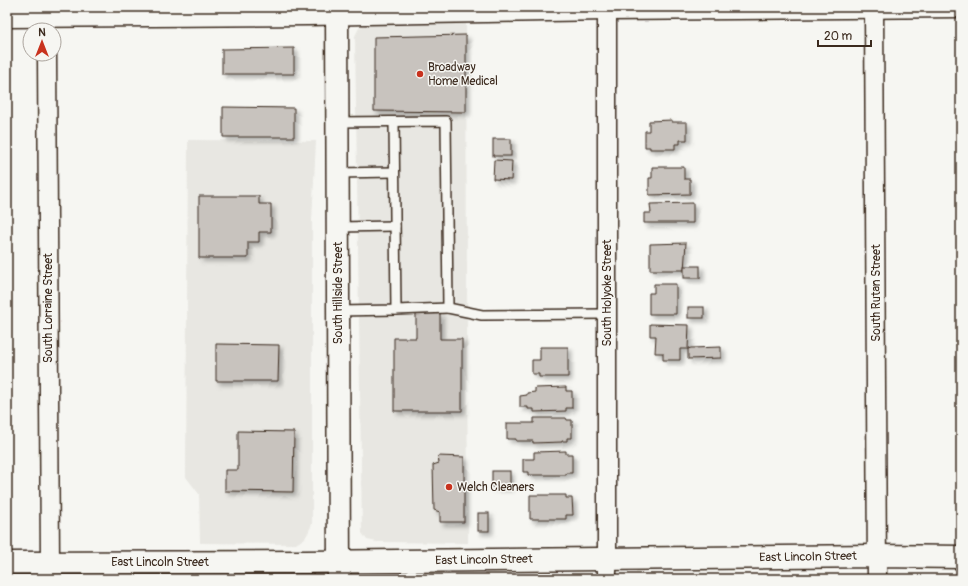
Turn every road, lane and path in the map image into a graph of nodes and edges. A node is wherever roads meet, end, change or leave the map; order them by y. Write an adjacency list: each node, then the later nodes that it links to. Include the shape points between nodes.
1 (874, 8): 2 (street); 3 (street); 19 (street, South Rutan Street)
2 (961, 8)
3 (607, 9): 4 (street); 18 (street, South Holyoke Street)
4 (437, 10): 5 (street)
5 (337, 11): 7 (street); 9 (street, South Hillside Street)
6 (7, 18): 7 (street)
7 (46, 18)
8 (46, 62): 22 (street, South Lorraine Street)
9 (337, 122): 10 (lane); 12 (street, South Hillside Street)
10 (394, 122): 11 (lane); 15 (lane, via 446,121)
11 (394, 172): 12 (lane); 13 (lane)
12 (338, 173): 14 (street, South Hillside Street)
13 (395, 226): 14 (lane); 16 (lane)
14 (338, 227): 17 (street, South Hillside Street)
15 (448, 308): 16 (lane); 18 (lane, via 482,315)
16 (396, 310): 17 (lane)
17 (338, 311): 24 (street, South Hillside Street)
18 (607, 314): 23 (street, South Holyoke Street)
19 (877, 556): 20 (street, East Lincoln Street); 23 (street, East Lincoln Street); 25 (street, South Rutan Street)
20 (961, 557)
21 (7, 563): 22 (street, East Lincoln Street)
22 (50, 563): 24 (street, East Lincoln Street)
23 (607, 569): 24 (street, East Lincoln Street)
24 (339, 570)
25 (877, 579)

